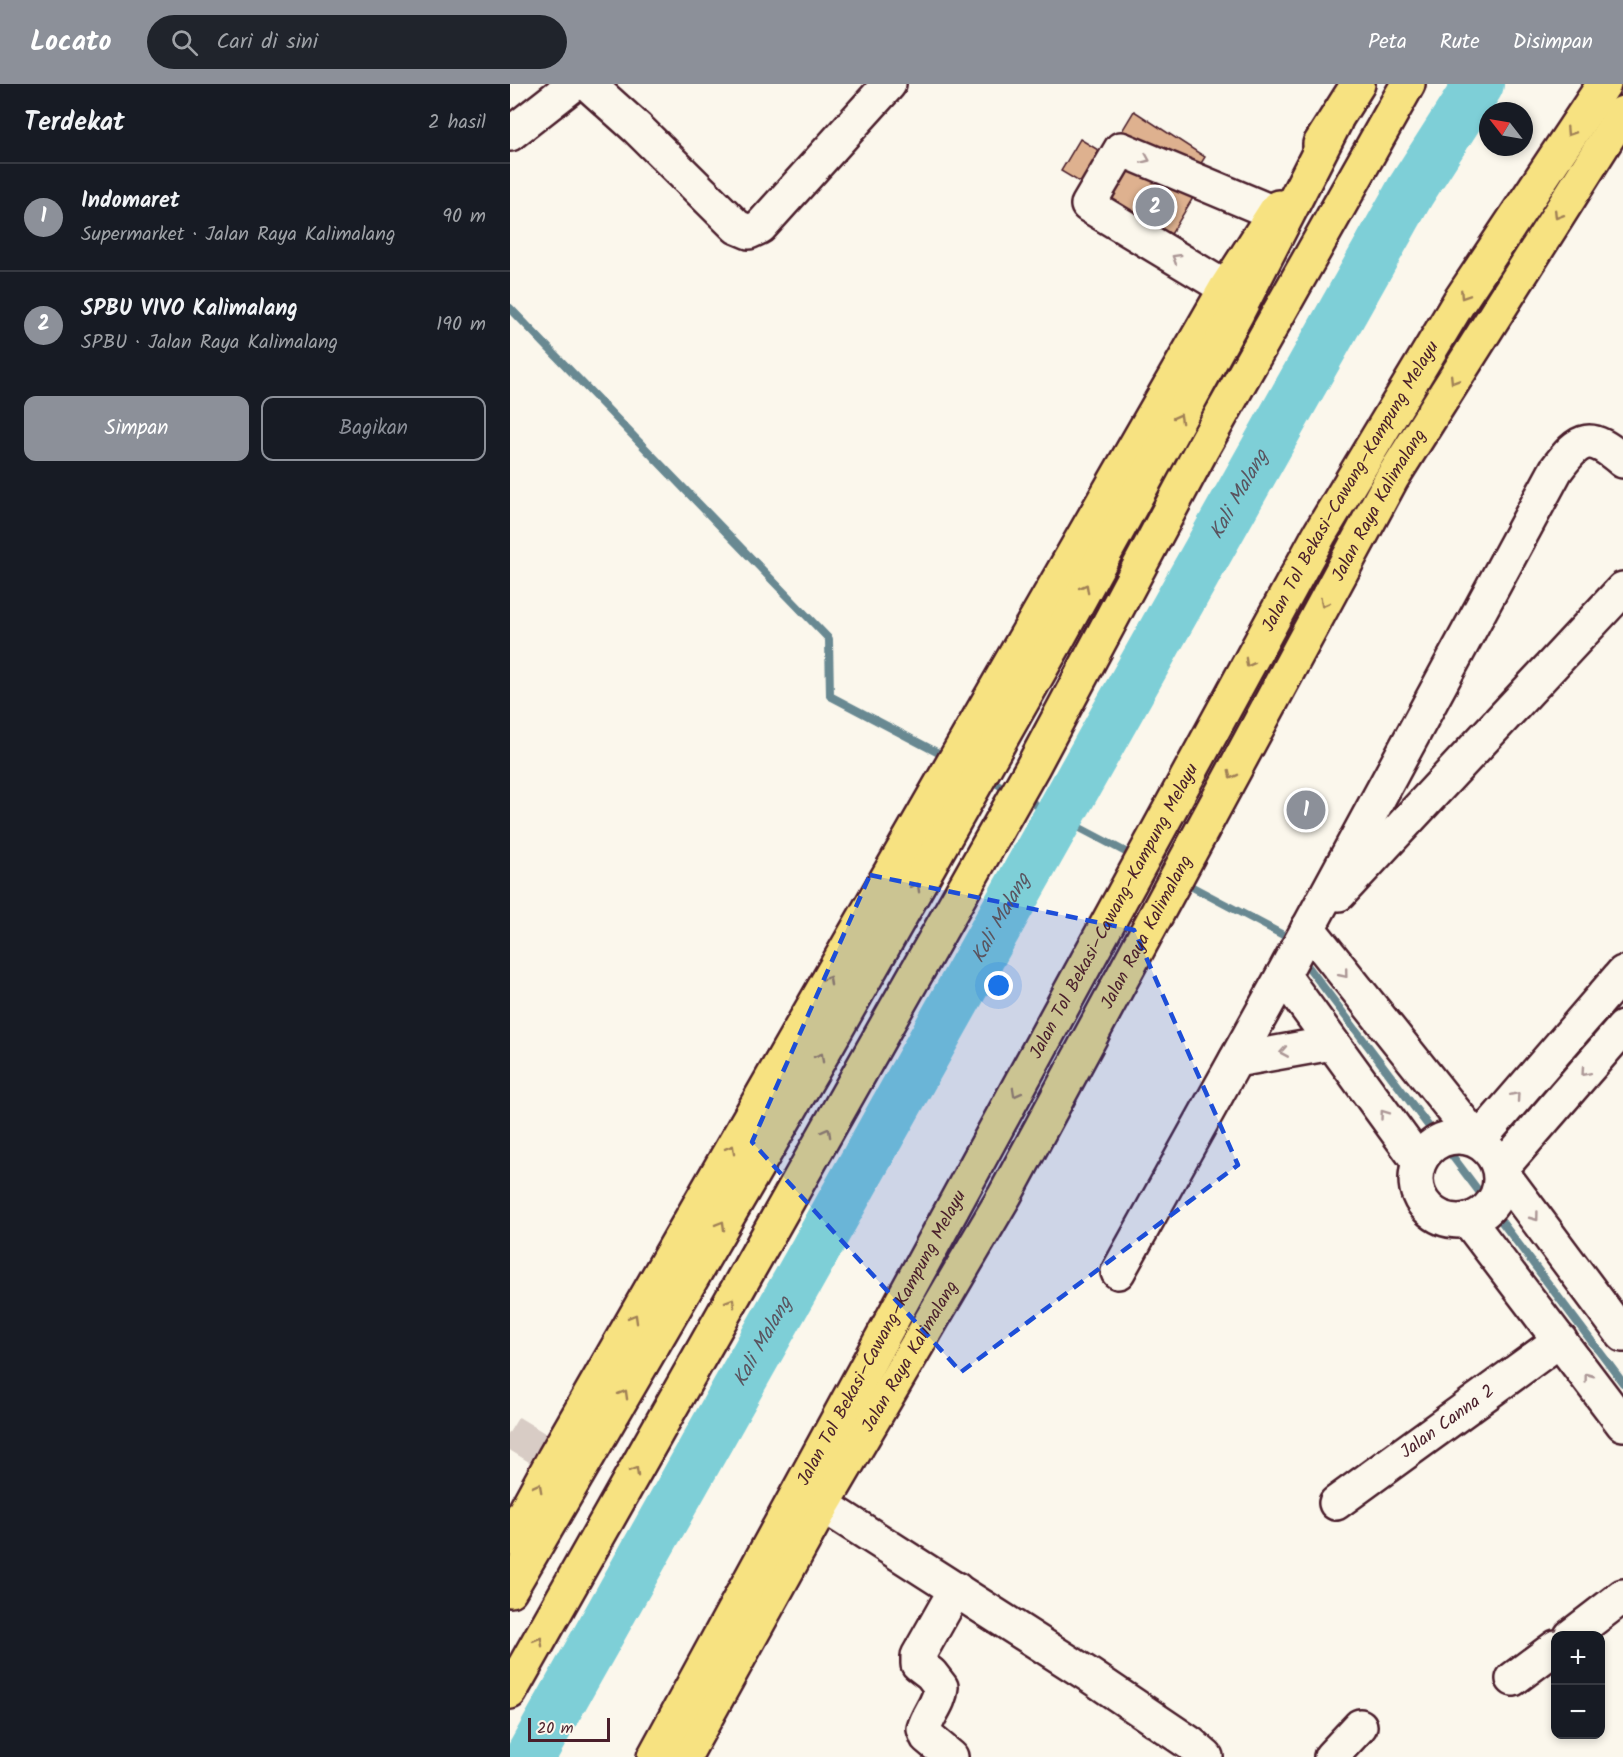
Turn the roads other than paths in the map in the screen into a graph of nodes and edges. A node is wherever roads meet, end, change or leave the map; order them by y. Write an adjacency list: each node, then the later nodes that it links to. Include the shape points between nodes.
1 (574, 84): 9 (street)
2 (588, 84): 3 (street, via 737,227 749,232 760,227)
3 (889, 84)
4 (1358, 84): 8 (main road)
5 (1408, 84): 38 (main road, one-way to 5, via 1032,768 1201,451)
6 (1604, 84): 40 (main road, Jalan Tol Bekasi–Cawang–Kampung Melayu, one-way to 40, via 1459,302 1319,535)
7 (1622, 116): 30 (main road, Jalan Raya Kalimalang, one-way to 30, via 1392,478 1005,1195)
8 (1335, 122): 10 (main road); 33 (main road, one-way to 8, via 817,1063 1057,640 1237,313)
9 (510, 134)
10 (1274, 213): 11 (main road); 11 (street, one-way to 10, via 1088,205 1121,149)
11 (1226, 288): 31 (main road, one-way to 11)
12 (1623, 461): 14 (street, via 1601,444 1586,441 1572,448 1556,470)
13 (1623, 589): 14 (street)
14 (1308, 928): 16 (street); 20 (street, one-way to 20)
15 (1623, 973): 20 (street, one-way to 15)
16 (1283, 975): 18 (street); 19 (street)
17 (1623, 1028): 22 (street, one-way to 22)
18 (1332, 1043): 19 (street, one-way to 19); 21 (street, one-way to 18)
19 (1236, 1060): 24 (street)
20 (1478, 1141): 21 (street, via 1451,1136 1426,1150); 22 (street, via 1489,1148)
21 (1419, 1162): 23 (street, via 1415,1175 1421,1201 1442,1218 1454,1222)
22 (1500, 1170): 23 (street, via 1501,1183 1490,1207); 25 (street, one-way to 25)
23 (1468, 1220): 27 (street)
24 (1118, 1272)
25 (1613, 1300): 26 (street)
26 (1623, 1335)
27 (1560, 1340): 28 (street, one-way to 27); 29 (street, Jalan Canna 2)
28 (1623, 1424)
29 (1336, 1503)
30 (823, 1505): 32 (street); 41 (main road, Jalan Raya Kalimalang)
31 (510, 1539)
32 (956, 1589): 42 (street, via 918,1656 918,1664 941,1687 941,1697 924,1729 927,1737); 43 (street, via 1139,1708)
33 (510, 1590)
34 (1623, 1596): 35 (street)
35 (1576, 1631)
36 (1551, 1651): 37 (street)
37 (1513, 1679)
38 (510, 1692)
39 (1360, 1726): 44 (street)
40 (654, 1757)
41 (684, 1757)
42 (951, 1757)
43 (1206, 1757)
44 (1331, 1757)

